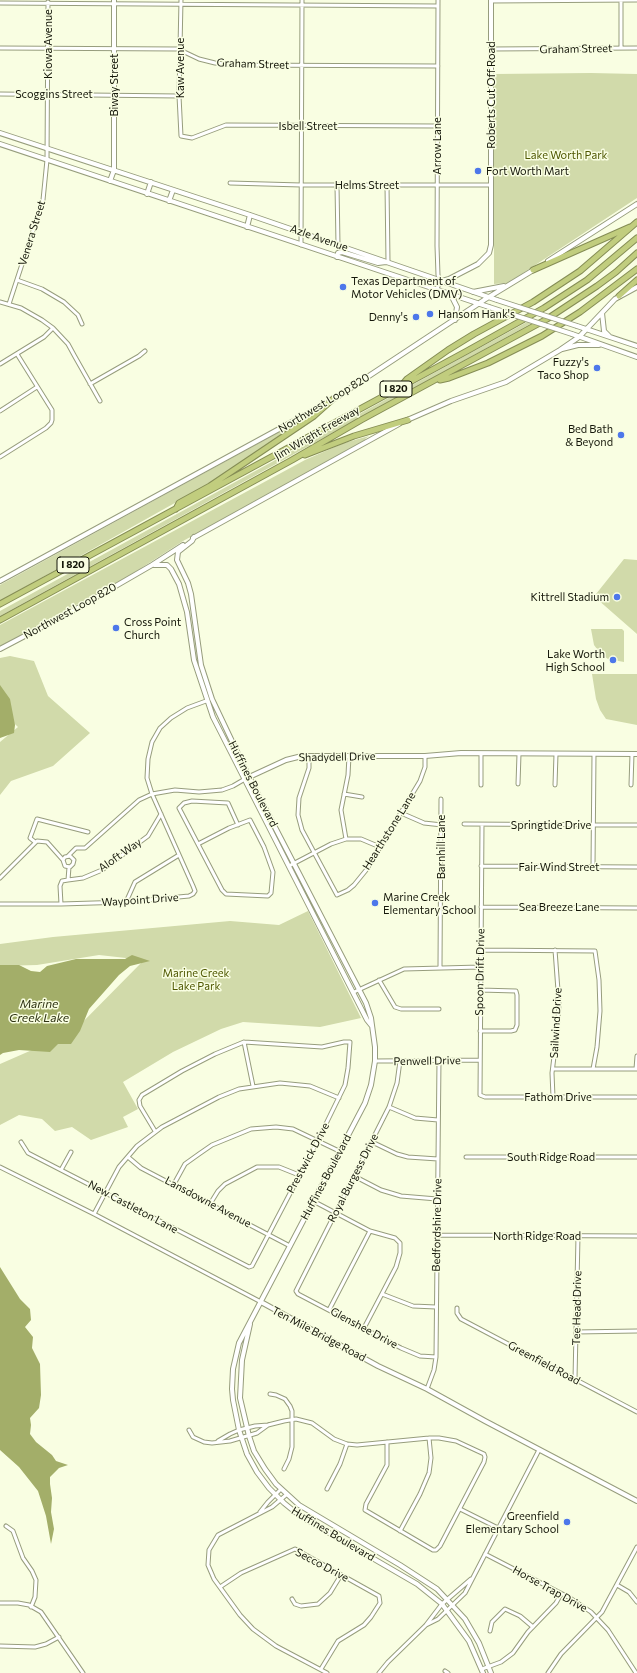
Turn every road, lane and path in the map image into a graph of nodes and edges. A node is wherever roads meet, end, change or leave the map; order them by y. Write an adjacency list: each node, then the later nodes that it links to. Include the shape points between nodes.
1 (181, 0): 10 (street, Kaw Avenue)
2 (302, 0): 11 (street)
3 (438, 0): 12 (street, Arrow Lane)
4 (491, 0): 5 (street); 19 (main road, Roberts Cut Off Road)
5 (621, 0): 6 (street); 16 (street)
6 (637, 0)
7 (48, 1): 8 (street); 9 (street); 14 (street, Kiowa Avenue)
8 (114, 1): 10 (street); 15 (main road, Biway Street)
9 (0, 3)
10 (180, 4): 11 (street); 18 (street, Kaw Avenue)
11 (302, 6): 12 (street); 20 (street)
12 (438, 6): 21 (street, Arrow Lane)
13 (0, 48): 14 (street, Graham Street)
14 (48, 48): 15 (street, Graham Street); 23 (street, Kiowa Avenue)
15 (114, 48): 18 (street, Graham Street); 24 (main road, Biway Street)
16 (621, 48): 17 (street, Graham Street); 19 (street, Graham Street)
17 (637, 48)
18 (180, 49): 20 (street, Graham Street, via 199,59 215,63); 25 (street, Kaw Avenue)
19 (491, 50): 41 (main road, Roberts Cut Off Road)
20 (302, 65): 21 (street, Graham Street); 26 (street)
21 (438, 66): 27 (street, Arrow Lane)
22 (0, 94): 23 (street, Scoggins Street)
23 (48, 94): 24 (street, Scoggins Street); 31 (street, Kiowa Avenue)
24 (114, 94): 25 (street, Scoggins Street); 33 (main road, Biway Street)
25 (179, 96): 29 (street, Kaw Avenue)
26 (302, 126): 27 (street, Isbell Street); 29 (street, Isbell Street, via 226,125 192,138); 37 (street)
27 (437, 126): 40 (street, Arrow Lane)
28 (0, 133): 31 (main road, Azle Avenue)
29 (181, 136)
30 (0, 144): 32 (main road, Azle Avenue)
31 (47, 149): 32 (street, Kiowa Avenue); 33 (main road, Azle Avenue)
32 (47, 160): 34 (main road, Azle Avenue); 58 (street, Venera Street, via 42,206)
33 (114, 170): 34 (main road, Biway Street); 35 (main road, Azle Avenue)
34 (110, 181): 43 (main road, Azle Avenue)
35 (151, 182): 42 (main road, Azle Avenue); 43 (main road)
36 (230, 183): 37 (street, Helms Street)
37 (301, 185): 38 (street, Helms Street); 49 (street)
38 (337, 185): 39 (street, Helms Street); 52 (street)
39 (387, 185): 40 (street, Helms Street); 55 (street)
40 (437, 185): 41 (street, Helms Street); 60 (street, Arrow Lane, via 438,275)
41 (490, 185): 60 (main road, Roberts Cut Off Road, via 489,253 476,265)
42 (173, 190): 44 (main road); 46 (main road, Azle Avenue)
43 (147, 194): 44 (main road, Azle Avenue)
44 (169, 201): 48 (main road, Azle Avenue)
45 (637, 204): 57 (main road, Northwest Loop 820)
46 (250, 215): 48 (main road); 49 (main road, Azle Avenue)
47 (636, 224): 57 (highway); 88 (highway, via 580,271 448,350 407,379)
48 (247, 227): 51 (main road, Azle Avenue)
49 (301, 232): 51 (street); 52 (main road, Azle Avenue)
50 (637, 238): 88 (highway, Jim Wright Freeway / I 820, via 587,280 544,308)
51 (301, 245): 54 (main road, Azle Avenue)
52 (338, 245): 55 (main road, Azle Avenue)
53 (637, 253): 85 (highway, Jim Wright Freeway / I 820, via 616,272 567,307)
54 (337, 257): 55 (main road, via 338,253 342,252 378,263); 63 (main road, Azle Avenue)
55 (388, 262): 60 (main road, Azle Avenue)
56 (637, 269): 85 (highway, via 580,312 535,340 488,363 449,378)
57 (533, 270): 61 (main road, Northwest Loop 820)
58 (17, 280): 69 (street, Venera Street); 73 (street, via 42,289 64,302 78,315)
59 (637, 280): 66 (highway)
60 (441, 281): 63 (street); 64 (main road, Azle Avenue)
61 (510, 284): 64 (main road); 67 (main road, Northwest Loop 820)
62 (637, 287): 66 (main road, Northwest Loop 820)
63 (436, 290): 65 (main road, Azle Avenue)
64 (471, 292): 67 (main road, Azle Avenue)
65 (451, 295): 70 (main road, Azle Avenue); 72 (main road, via 457,307)
66 (619, 296): 71 (main road, Northwest Loop 820)
67 (489, 298): 70 (main road, Northwest Loop 820); 75 (main road, Azle Avenue, bridge)
68 (0, 302): 69 (street)
69 (9, 304): 74 (street, via 32,313)
70 (479, 304): 72 (main road, Northwest Loop 820); 76 (main road, Azle Avenue, bridge)
71 (602, 313): 75 (main road, Northwest Loop 820); 77 (main road, via 604,331)
72 (455, 320): 89 (main road, Northwest Loop 820)
73 (82, 324)
74 (53, 328): 82 (street, via 44,337); 86 (street, via 68,344)
75 (587, 329): 76 (main road, Northwest Loop 820); 77 (main road, Azle Avenue)
76 (579, 336): 78 (main road, Azle Avenue); 80 (main road, Northwest Loop 820)
77 (611, 338): 79 (main road, Azle Avenue)
78 (604, 345): 80 (main road, via 578,345); 83 (main road, Azle Avenue)
79 (637, 346)
80 (560, 350): 92 (main road, Northwest Loop 820, via 506,382 451,401)
81 (145, 351): 86 (street)
82 (17, 354): 84 (street); 87 (street)
83 (637, 357)
84 (0, 364)
85 (434, 380): 94 (highway, Jim Wright Freeway / I 820)
86 (90, 384): 90 (street)
87 (37, 387): 91 (street); 93 (street, via 52,410 51,423)
88 (401, 387): 95 (highway, Jim Wright Freeway / I 820)
89 (333, 399): 95 (highway, via 314,416 210,486 179,503); 98 (main road, Northwest Loop 820)
90 (100, 401)
91 (0, 411)
92 (408, 420): 94 (highway, via 354,436); 96 (main road, Northwest Loop 820)
93 (0, 458)
94 (292, 460): 102 (highway, Jim Wright Freeway / I 820)
95 (176, 509): 99 (highway, Jim Wright Freeway / I 820)
96 (194, 537): 97 (main road, Northwest Loop 820); 100 (main road, Huffines Boulevard, via 177,556 188,583)
97 (152, 565): 101 (main road, Huffines Boulevard, via 167,565 171,569 179,584); 103 (main road, Northwest Loop 820)
98 (0, 581)
99 (0, 604)
100 (194, 610): 101 (main road); 104 (main road, Huffines Boulevard, via 201,665)
101 (187, 612): 105 (main road, Huffines Boulevard, via 194,660)
102 (0, 620)
103 (0, 649)
104 (212, 699): 105 (main road); 115 (main road, Huffines Boulevard)
105 (206, 701): 115 (main road, Huffines Boulevard); 120 (street, Waypoint Drive, via 187,708 160,728 152,742 148,759 147,778)
106 (481, 754): 107 (main road, Shadydell Drive); 114 (main road, Shadydell Drive); 117 (street)
107 (518, 754): 108 (main road, Shadydell Drive); 116 (street)
108 (556, 754): 109 (main road, Shadydell Drive); 118 (street)
109 (594, 754): 110 (main road, Shadydell Drive); 130 (street)
110 (632, 754): 111 (main road, Shadydell Drive); 119 (street)
111 (637, 754)
112 (309, 756): 113 (main road, Shadydell Drive); 115 (main road, Shadydell Drive, via 286,760); 137 (street, via 309,768 299,798 298,815 302,830)
113 (349, 756): 114 (main road, Shadydell Drive); 121 (street)
114 (425, 756): 124 (street, Hearthstone Lane, via 424,774)
115 (247, 778): 120 (street, Shadydell Drive, via 222,790 175,790); 141 (main road, Huffines Boulevard); 142 (main road, Huffines Boulevard)
116 (518, 784)
117 (481, 785)
118 (555, 785)
119 (631, 785)
120 (152, 794): 125 (street, Waypoint Drive); 139 (street, Shadydell Drive, via 139,800 85,848 76,848)
121 (344, 794): 122 (street); 133 (street, via 341,810)
122 (362, 797)
123 (441, 799): 128 (street, Barnhill Lane)
124 (401, 813): 128 (street, via 424,823); 136 (street, Hearthstone Lane)
125 (161, 814): 138 (street, Waypoint Drive); 148 (street, Aloft Way, via 148,836 102,870 83,878)
126 (464, 824): 129 (street, Springtide Drive)
127 (238, 825): 135 (street); 135 (street, via 228,803 184,803 179,808); 135 (street, Huffines Boulevard, via 250,820 264,847 273,872 271,893 268,896 226,894)
128 (442, 825): 159 (street, Barnhill Lane)
129 (482, 825): 130 (street, Springtide Drive); 143 (street, Spoon Drift Drive)
130 (593, 825): 131 (street, Springtide Drive); 145 (street)
131 (637, 825)
132 (88, 832): 134 (street, via 38,819 30,838)
133 (346, 839): 136 (street, via 361,839); 137 (street)
134 (35, 842): 140 (street, via 47,842); 147 (street)
135 (198, 844)
136 (380, 846): 137 (street, Hearthstone Lane, via 360,879 348,890 337,895)
137 (314, 853): 141 (street)
138 (179, 855): 149 (street, via 135,882); 149 (street, Waypoint Drive, via 195,891 193,894)
139 (68, 856): 140 (street); 144 (street, via 74,862)
140 (63, 860): 144 (street, via 64,865)
141 (294, 863): 142 (street); 154 (main road, Huffines Boulevard)
142 (290, 866): 155 (main road, Huffines Boulevard)
143 (481, 866): 145 (street, Fair Wind Street); 152 (street, Spoon Drift Drive)
144 (69, 867): 148 (street)
145 (593, 867): 146 (street, Fair Wind Street)
146 (637, 867)
147 (0, 878)
148 (68, 880): 151 (street, via 62,881 60,886)
149 (126, 902): 151 (street, Waypoint Drive)
150 (0, 904): 151 (street, Waypoint Drive)
151 (61, 904)
152 (481, 907): 153 (street, Sea Breeze Lane); 156 (street, Spoon Drift Drive)
153 (637, 908)
154 (329, 931): 155 (street); 161 (main road, Huffines Boulevard)
155 (323, 933): 163 (main road, Huffines Boulevard)
156 (480, 950): 157 (street); 158 (street, Spoon Drift Drive)
157 (555, 950): 173 (street, Sailwind Drive, via 559,1004); 174 (street, via 595,951 600,1010)
158 (480, 966): 159 (street); 162 (street, Spoon Drift Drive)
159 (440, 967): 160 (street, via 404,969)
160 (379, 980): 161 (street); 164 (street, via 395,1007)
161 (359, 990): 163 (street); 165 (main road, Huffines Boulevard, via 371,1018)
162 (480, 990): 166 (street, Spoon Drift Drive); 166 (street, via 514,991 517,995 516,1030)
163 (354, 992): 165 (main road, Huffines Boulevard)
164 (439, 1009)
165 (371, 1025): 171 (main road, Huffines Boulevard)
166 (480, 1031): 170 (street, Spoon Drift Drive)
167 (244, 1042): 176 (street); 180 (street, Prestwick Drive, via 322,1047 350,1042 347,1079); 183 (street, via 182,1071 142,1095 140,1106)
168 (637, 1056): 175 (street)
169 (439, 1060): 170 (street, Penwell Drive); 172 (street, Penwell Drive); 182 (street, Bedfordshire Drive)
170 (480, 1060): 177 (street, Spoon Drift Drive)
171 (375, 1061): 172 (street, Penwell Drive); 187 (main road, Huffines Boulevard, via 365,1102)
172 (400, 1061): 181 (street, Royal Burgess Drive)
173 (553, 1069): 174 (street); 178 (street, Sailwind Drive)
174 (593, 1069): 175 (street)
175 (636, 1069)
176 (253, 1086): 180 (street, via 290,1083 310,1086); 183 (street, via 224,1094)
177 (480, 1095): 178 (street, Fathom Drive)
178 (553, 1097): 179 (street, Fathom Drive)
179 (636, 1097)
180 (339, 1098): 184 (street, Prestwick Drive)
181 (390, 1107): 182 (street, via 415,1118); 186 (street, Royal Burgess Drive)
182 (438, 1120): 192 (street, Bedfordshire Drive)
183 (155, 1131): 189 (street)
184 (318, 1140): 187 (street); 195 (street, Prestwick Drive); 197 (street, via 293,1130 276,1127 251,1129 212,1145 199,1154 185,1164)
185 (22, 1142): 194 (street, New Castleton Lane, via 28,1153)
186 (372, 1142): 192 (street, via 408,1157); 196 (street, Royal Burgess Drive)
187 (339, 1151): 200 (main road, Huffines Boulevard)
188 (71, 1152): 194 (street)
189 (128, 1157): 197 (street, Lansdowne Avenue, via 141,1168); 198 (street)
190 (466, 1157): 191 (street, South Ridge Road)
191 (637, 1157)
192 (438, 1159): 199 (street, Bedfordshire Drive)
193 (0, 1167): 203 (street, Ten Mile Bridge Road)
194 (61, 1170): 198 (street, New Castleton Lane)
195 (300, 1175): 201 (street, via 279,1167 257,1167 225,1184); 205 (street, Prestwick Drive)
196 (354, 1176): 199 (street, via 381,1190 401,1196); 202 (street, Royal Burgess Drive)
197 (174, 1184): 201 (street, Lansdowne Avenue)
198 (104, 1193): 203 (street); 210 (street, New Castleton Lane)
199 (437, 1199): 206 (street, Bedfordshire Drive)
200 (313, 1201): 202 (street); 209 (main road, Huffines Boulevard)
201 (210, 1204): 205 (street, Lansdowne Avenue)
202 (336, 1213): 204 (street); 211 (street, Royal Burgess Drive)
203 (94, 1214): 213 (street, Ten Mile Bridge Road)
204 (370, 1231): 212 (street, via 395,1238 400,1243 396,1267); 216 (street)
205 (268, 1234): 209 (street, Lansdowne Avenue); 210 (street, Prestwick Drive, via 252,1266)
206 (437, 1235): 207 (street, North Ridge Road); 214 (street, Bedfordshire Drive)
207 (578, 1236): 208 (street, North Ridge Road); 220 (street, Tee Head Drive)
208 (637, 1236)
209 (290, 1246): 213 (main road, Huffines Boulevard)
210 (249, 1267)
211 (296, 1291): 216 (street, Glenshee Drive)
212 (382, 1294): 214 (street, via 412,1306); 218 (street)
213 (261, 1302): 217 (main road, Huffines Boulevard); 223 (main road, Ten Mile Bridge Road, via 382,1368)
214 (436, 1307): 221 (street, Bedfordshire Drive)
215 (457, 1308): 222 (street, Greenfield Road, via 461,1319)
216 (329, 1310): 218 (street, Glenshee Drive)
217 (250, 1322): 228 (main road, Huffines Boulevard, via 242,1360 240,1388); 230 (main road, Huffines Boulevard, via 239,1343 233,1369 233,1400)
218 (364, 1328): 221 (street, Glenshee Drive, via 412,1353)
219 (637, 1331): 220 (street)
220 (576, 1332): 222 (street, Tee Head Drive)
221 (436, 1357): 223 (street, Bedfordshire Drive)
222 (575, 1379): 225 (street, Greenfield Road)
223 (427, 1389): 237 (main road, Ten Mile Bridge Road)
224 (270, 1394): 226 (street, via 280,1396 288,1402)
225 (637, 1412)
226 (292, 1419): 227 (street); 236 (street, via 312,1423 334,1439); 238 (street, via 292,1446)
227 (268, 1426): 228 (street); 231 (street)
228 (246, 1428): 230 (street); 231 (main road, Huffines Boulevard)
229 (189, 1430): 234 (street, via 193,1437 204,1442)
230 (239, 1430): 232 (main road, Huffines Boulevard); 234 (street)
231 (249, 1436): 232 (street); 239 (main road, Huffines Boulevard, via 260,1462)
232 (241, 1438): 234 (street); 242 (main road, Huffines Boulevard, via 257,1472)
233 (429, 1438): 235 (street); 245 (street, via 456,1441 484,1454 485,1457); 249 (street, via 429,1473)
234 (218, 1441)
235 (387, 1442): 236 (street); 249 (street, via 387,1465 365,1509)
236 (346, 1444): 240 (street, via 343,1457)
237 (539, 1450): 244 (main road, Ten Mile Bridge Road); 248 (street)
238 (284, 1469)
239 (281, 1489): 241 (main road, Huffines Boulevard); 242 (street)
240 (327, 1489)
241 (286, 1494): 243 (street); 257 (main road, Huffines Boulevard, via 308,1512 423,1578)
242 (275, 1495): 243 (main road, Huffines Boulevard); 246 (street)
243 (280, 1500): 246 (street); 261 (main road, Huffines Boulevard, via 300,1516 417,1584)
244 (637, 1502)
245 (460, 1509): 248 (street); 249 (street, via 436,1550)
246 (259, 1513): 255 (street, via 221,1533 212,1544 208,1554 208,1565 211,1575)
247 (6, 1526): 263 (street, via 13,1531 23,1558 36,1580 35,1597)
248 (498, 1528): 251 (street)
249 (400, 1531)
250 (636, 1549): 254 (street)
251 (485, 1554): 253 (street); 256 (street, Horse Trap Drive)
252 (341, 1575): 255 (street, Secco Drive, via 293,1549 241,1573); 258 (street, via 330,1593 318,1604 301,1606); 272 (street, Secco Drive, via 379,1596 379,1605 367,1622 333,1646)
253 (471, 1579): 257 (street); 262 (street, via 464,1593)
254 (617, 1585): 259 (street); 265 (street)
255 (220, 1587): 272 (street, via 260,1636)
256 (561, 1594): 265 (street, Horse Trap Drive, via 577,1602); 267 (street, via 556,1603)
257 (447, 1599): 261 (street); 262 (main road, Huffines Boulevard)
258 (292, 1600)
259 (637, 1602)
260 (0, 1603): 263 (street, via 18,1603)
261 (442, 1604): 264 (main road, Huffines Boulevard); 266 (street)
262 (453, 1605): 264 (street); 271 (main road, Huffines Boulevard, via 474,1634)
263 (31, 1607): 269 (street, via 41,1612)
264 (447, 1610): 266 (street, via 438,1619); 273 (main road, Huffines Boulevard, via 470,1641)
265 (597, 1618): 278 (street, via 561,1654); 279 (street, Horse Trap Drive, via 613,1636)
266 (426, 1625): 276 (street)
267 (533, 1627): 268 (street, via 520,1616 505,1609 492,1622); 271 (street, via 513,1653)
268 (490, 1631)
269 (58, 1637): 270 (street, via 35,1647); 274 (street)
270 (0, 1646)
271 (489, 1667): 273 (street); 277 (main road, Huffines Boulevard)
272 (320, 1669): 275 (street)
273 (482, 1671)
274 (82, 1673)
275 (326, 1673)
276 (379, 1673)
277 (491, 1673)
278 (548, 1673)
279 (636, 1673)

